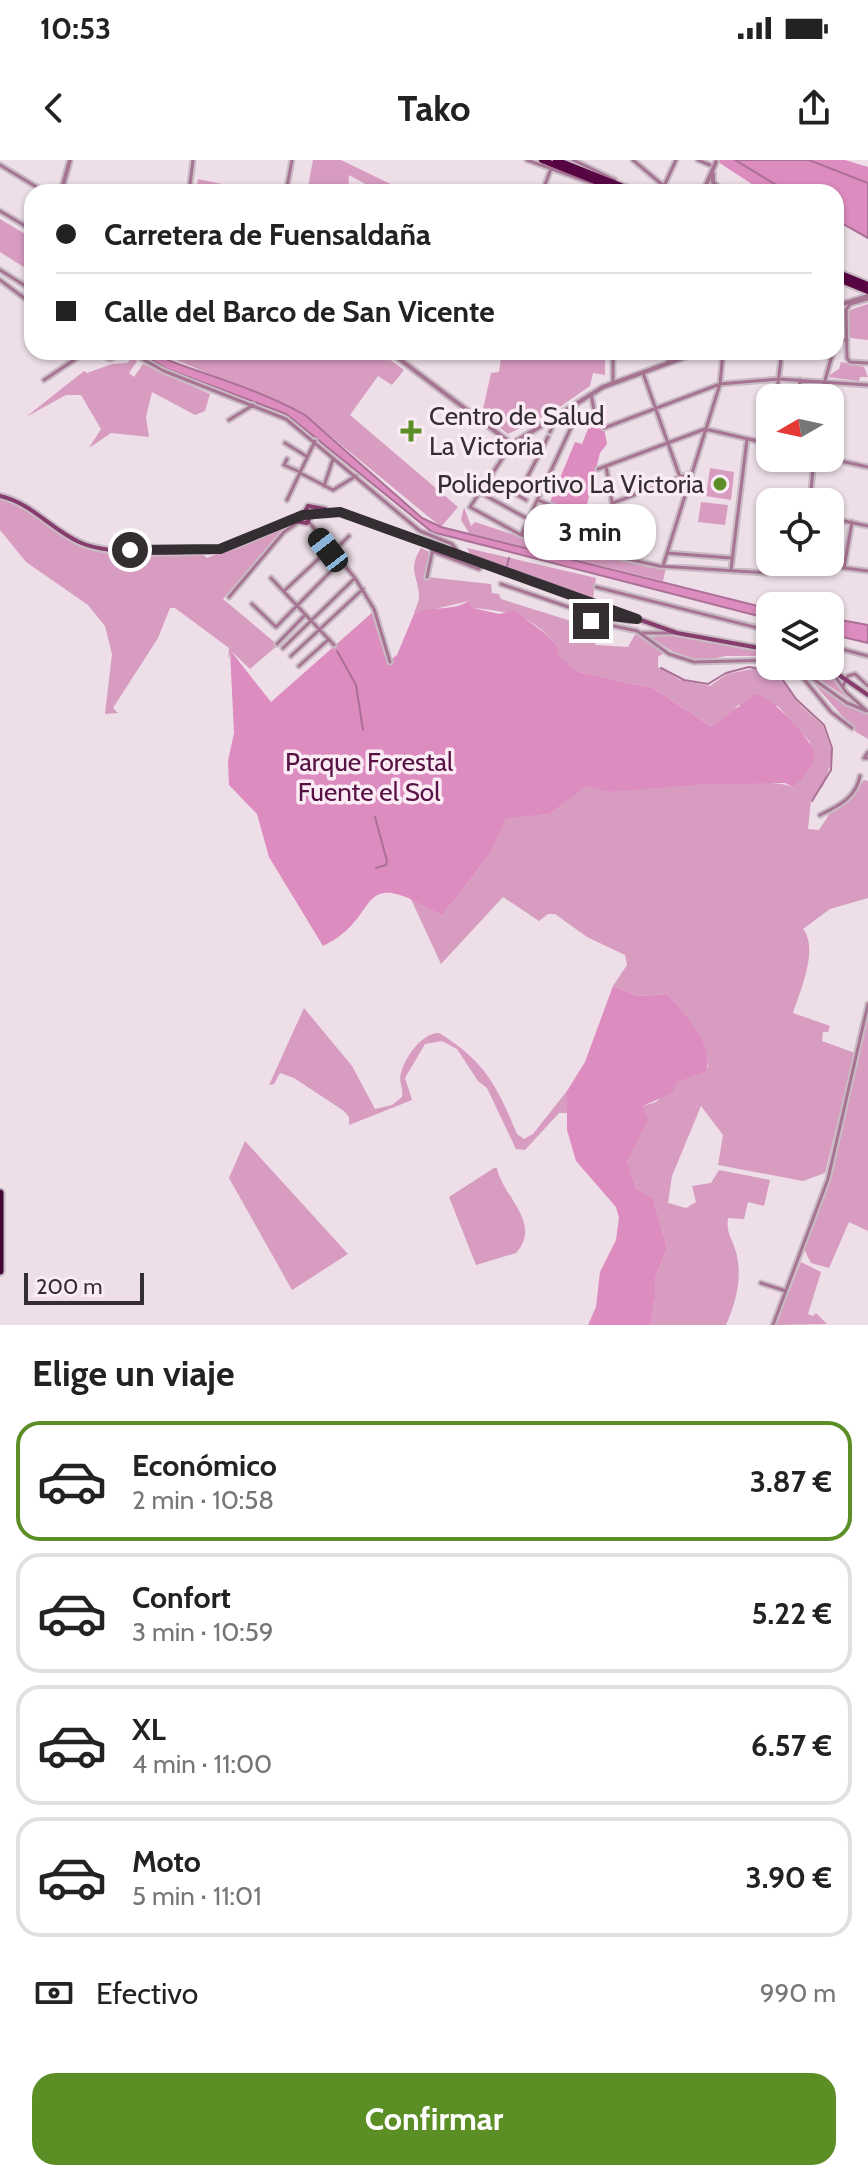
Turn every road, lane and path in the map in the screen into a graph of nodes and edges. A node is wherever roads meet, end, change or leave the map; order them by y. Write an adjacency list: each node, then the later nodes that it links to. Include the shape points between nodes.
1 (70, 160): 15 (street)
2 (193, 160): 16 (street)
3 (292, 160): 17 (street)
4 (527, 160): 10 (street)
5 (573, 160): 21 (street)
6 (633, 160): 22 (street)
7 (676, 160): 23 (street)
8 (698, 160): 13 (street)
9 (716, 161): 24 (street); 25 (street, via 712,176)
10 (538, 162): 12 (highway)
11 (0, 165): 14 (street)
12 (555, 165): 18 (street); 19 (street); 20 (highway)
13 (710, 165)
14 (32, 184)
15 (63, 184)
16 (190, 184)
17 (288, 184)
18 (546, 184)
19 (595, 184)
20 (605, 184)
21 (611, 184)
22 (660, 184)
23 (669, 184)
24 (706, 184)
25 (717, 184)
26 (0, 211): 27 (street)
27 (24, 225)
28 (0, 270): 32 (street)
29 (844, 279): 34 (highway)
30 (0, 280): 35 (street)
31 (844, 280): 36 (street, via 855,289)
32 (24, 285)
33 (24, 291): 35 (street)
34 (868, 293): 36 (street); 38 (street)
35 (22, 294)
36 (852, 301): 37 (street)
37 (844, 304)
38 (846, 310): 40 (street)
39 (844, 340): 40 (street)
40 (847, 340): 50 (street, via 850,362)
41 (74, 360): 53 (street)
42 (144, 360): 63 (street)
43 (401, 360): 77 (street)
44 (613, 360): 56 (street)
45 (676, 360): 49 (street)
46 (722, 360): 57 (street)
47 (781, 360): 52 (street)
48 (830, 360): 55 (street)
49 (668, 363): 51 (street)
50 (868, 363)
51 (643, 373): 56 (street); 65 (street)
52 (779, 379): 54 (street); 57 (street); 58 (street)
53 (44, 380)
54 (800, 380): 55 (street); 59 (street)
55 (822, 381): 60 (street); 61 (street)
56 (613, 383): 62 (street)
57 (720, 384): 65 (street); 70 (street)
58 (778, 384)
59 (800, 384)
60 (822, 384)
61 (868, 385)
62 (591, 394): 64 (street); 66 (street)
63 (254, 405): 67 (street); 73 (street, via 286,419)
64 (574, 405): 71 (street); 97 (street, via 575,419)
65 (656, 409): 69 (street); 75 (street)
66 (595, 415)
67 (229, 420)
68 (554, 423): 78 (street)
69 (604, 428)
70 (705, 429): 72 (street); 75 (street); 87 (street)
71 (524, 436): 77 (street); 78 (street)
72 (747, 439): 74 (street); 119 (street)
73 (315, 441): 79 (street); 80 (street)
74 (756, 441)
75 (668, 442): 83 (street); 89 (street)
76 (285, 443): 79 (street)
77 (512, 444): 90 (street)
78 (541, 451): 93 (street)
79 (306, 456): 86 (street)
80 (334, 457): 88 (street); 91 (street)
81 (287, 459): 86 (street, via 284,465)
82 (844, 462): 84 (street)
83 (606, 466): 85 (street); 98 (street)
84 (868, 467)
85 (598, 469)
86 (300, 472): 91 (street); 95 (street)
87 (692, 472): 89 (street); 115 (street)
88 (356, 476): 91 (street, via 333,490); 116 (street, via 420,531 452,544)
89 (680, 477): 98 (street)
90 (488, 478): 92 (street); 93 (street)
91 (324, 486)
92 (479, 492): 102 (street); 109 (street, via 470,507)
93 (518, 495): 96 (street)
94 (0, 496): 103 (main road, via 27,507 81,543 104,549 220,549)
95 (287, 500)
96 (526, 500)
97 (538, 500): 98 (street, via 573,515); 102 (street)
98 (612, 505): 111 (street)
99 (331, 511): 100 (main road); 101 (main road, via 308,506); 112 (main road)
100 (313, 513): 101 (main road); 107 (main road)
101 (303, 515): 103 (main road); 107 (street)
102 (529, 520): 109 (street)
103 (289, 521): 104 (main road)
104 (300, 521): 107 (main road); 134 (street, via 284,532)
105 (844, 521): 106 (street)
106 (852, 522): 108 (street); 123 (street)
107 (307, 523): 114 (street)
108 (868, 526)
109 (521, 535): 117 (street)
110 (349, 536): 114 (street)
111 (619, 543): 113 (street); 118 (street)
112 (434, 548): 116 (main road); 121 (street, via 479,569); 127 (street)
113 (613, 549): 117 (street); 118 (street)
114 (330, 552): 120 (street); 133 (street)
115 (667, 553): 119 (street); 122 (street)
116 (459, 554): 121 (main road)
117 (608, 554): 118 (street)
118 (620, 555): 122 (street)
119 (731, 558): 124 (street)
120 (339, 563): 129 (street); 136 (street)
121 (484, 563): 139 (main road)
122 (663, 566): 124 (street)
123 (844, 568): 125 (street)
124 (731, 571): 126 (street)
125 (868, 571)
126 (756, 572)
127 (427, 577)
128 (271, 578): 133 (street)
129 (355, 578): 132 (street); 140 (street)
130 (501, 584): 137 (street)
131 (596, 587): 141 (street)
132 (363, 589): 142 (street); 154 (street, via 381,622)
133 (284, 591): 136 (street)
134 (229, 597)
135 (252, 604): 136 (street, via 276,627)
136 (297, 605): 138 (street)
137 (586, 613): 139 (street); 143 (street, via 591,621)
138 (305, 614): 140 (street); 146 (street)
139 (637, 619): 144 (main road)
140 (312, 621): 142 (street); 149 (street)
141 (756, 627)
142 (320, 629): 145 (street); 151 (street)
143 (639, 632): 144 (street); 153 (street, via 669,654 694,662)
144 (677, 633): 148 (main road)
145 (329, 639): 147 (street); 155 (street)
146 (277, 644)
147 (334, 645)
148 (756, 647)
149 (283, 648)
150 (844, 650): 152 (street)
151 (291, 656)
152 (868, 656)
153 (756, 660)
154 (390, 662)
155 (299, 666)
156 (844, 678): 160 (main road)
157 (807, 680): 166 (street, via 831,712)
158 (810, 680): 165 (street)
159 (838, 680): 161 (street)
160 (849, 681): 161 (street); 162 (street, via 860,675); 163 (street); 164 (main road)
161 (843, 686): 163 (street)
162 (868, 686)
163 (846, 692): 165 (street)
164 (868, 695)
165 (867, 711)
166 (852, 728)
167 (868, 752): 168 (street)
168 (866, 758)
169 (860, 776): 170 (street, via 846,801)
170 (820, 815)
171 (868, 1004): 175 (street, via 828,1179)
172 (0, 1193): 173 (highway)
173 (0, 1271)
174 (761, 1283): 175 (street)
175 (786, 1291): 176 (street)
176 (773, 1325)

